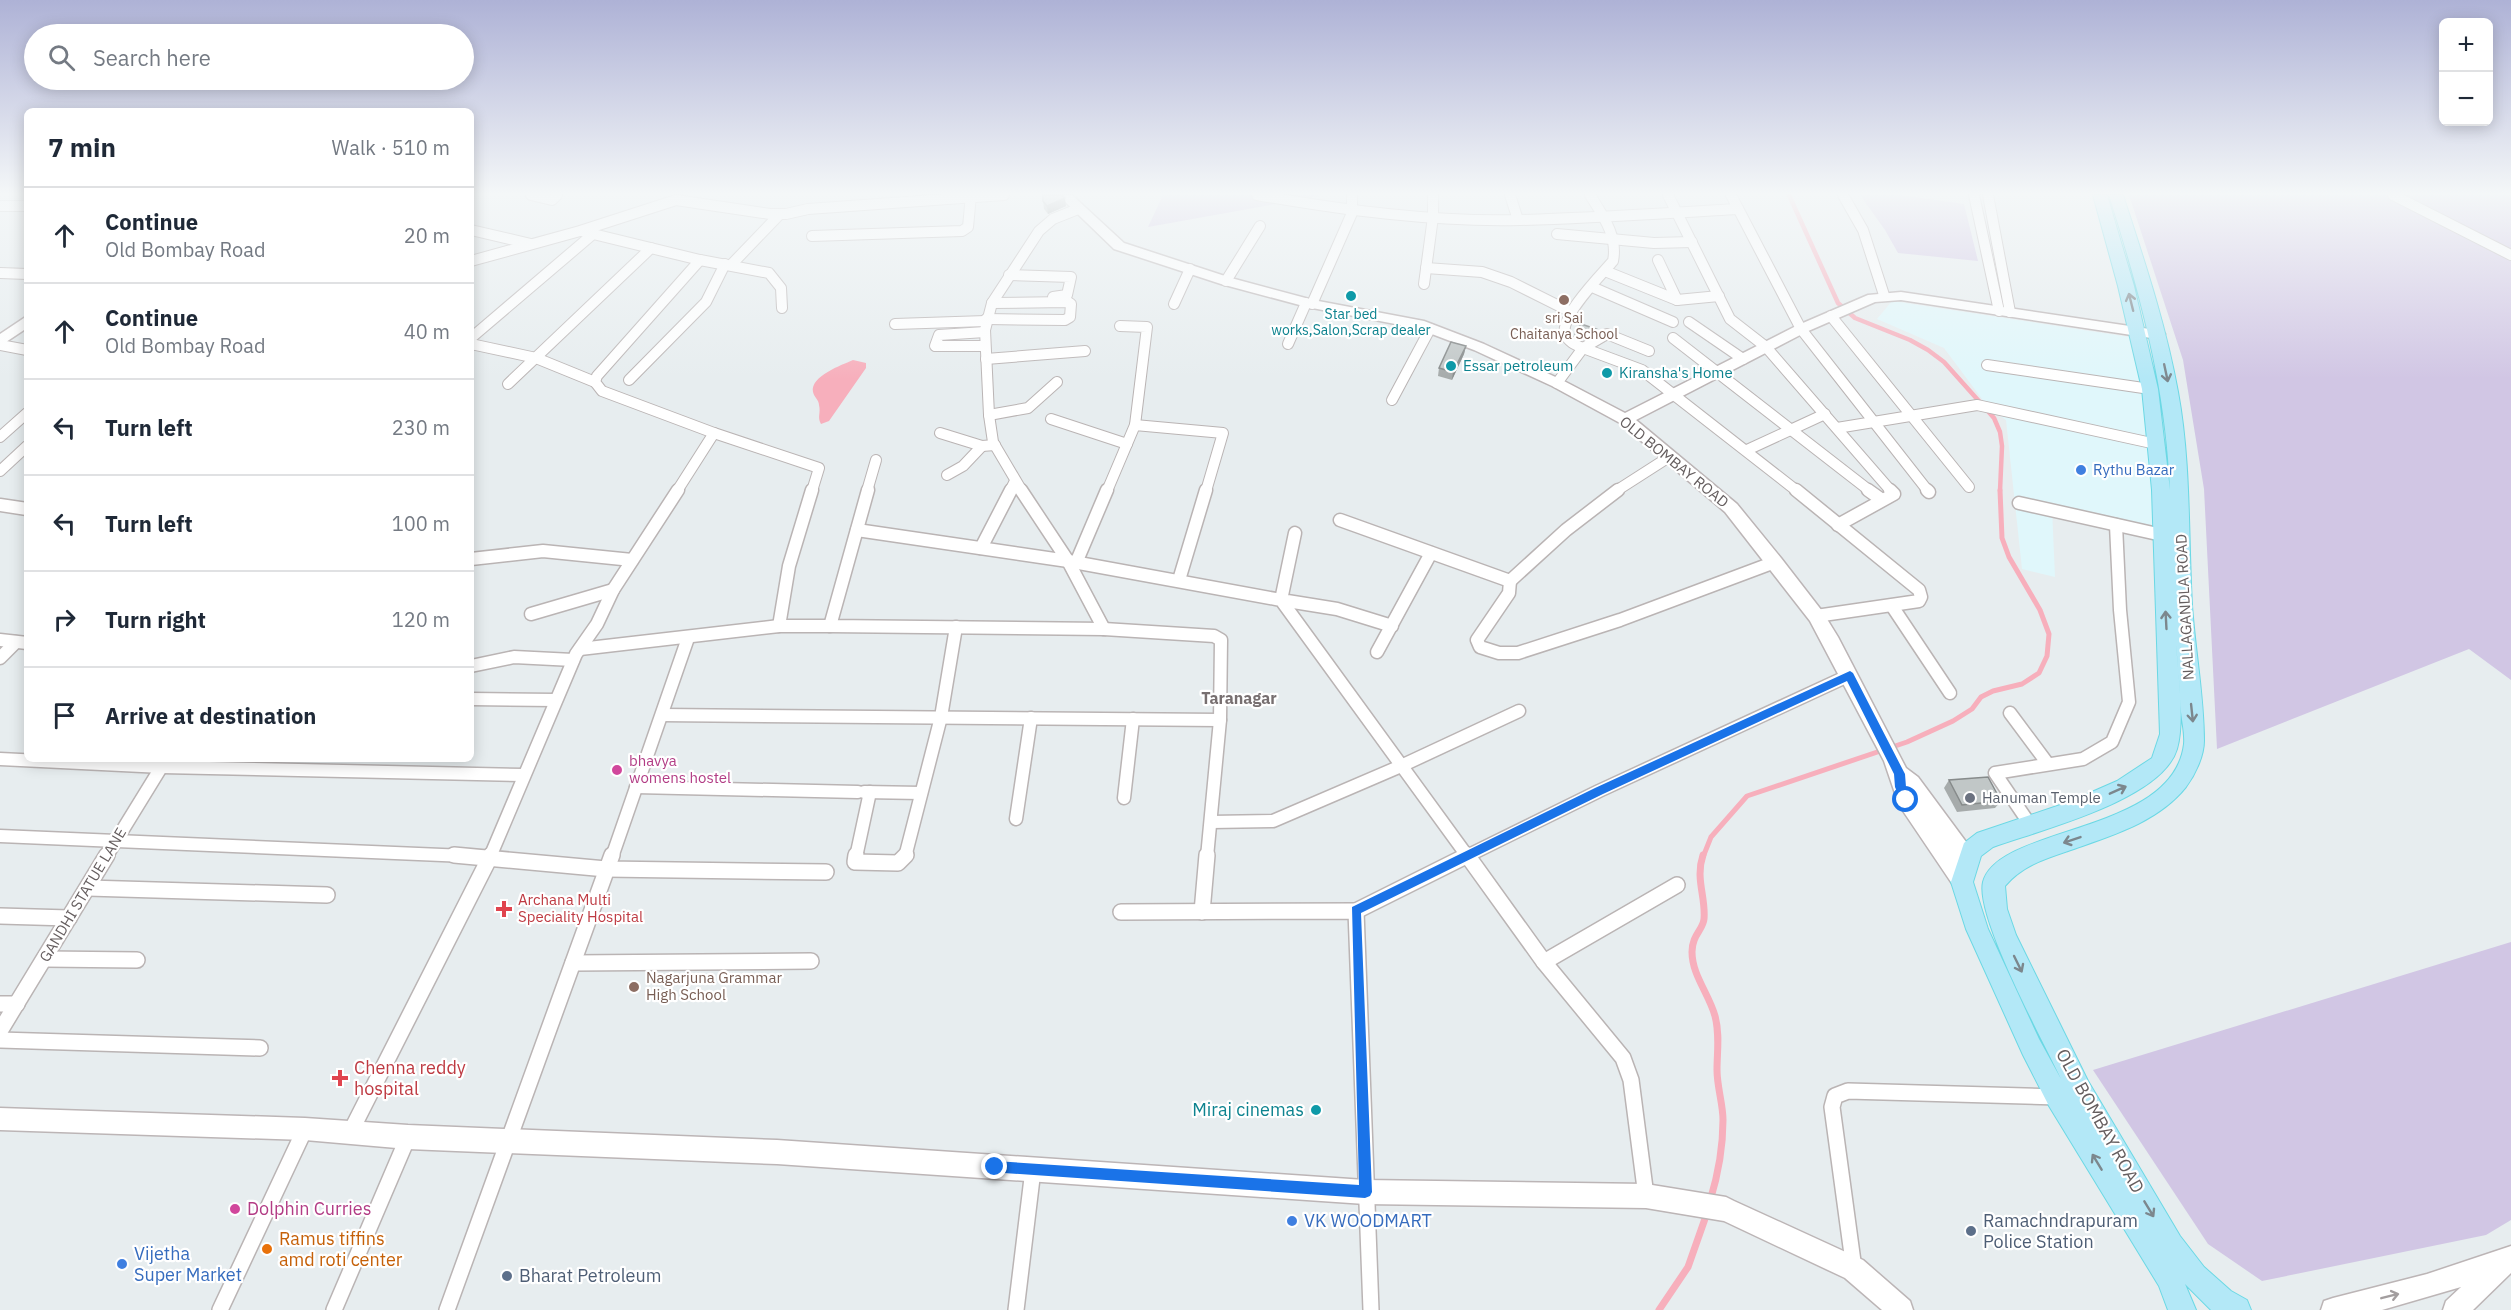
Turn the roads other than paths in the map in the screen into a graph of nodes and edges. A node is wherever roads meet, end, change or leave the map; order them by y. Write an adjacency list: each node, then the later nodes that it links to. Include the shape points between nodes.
1 (488, 256): 19 (street)
2 (567, 256): 52 (street)
3 (642, 256): 63 (street)
4 (684, 256): 20 (street)
5 (737, 256): 22 (street)
6 (1021, 256): 27 (street)
7 (1150, 256): 24 (street, OLD BOMBAY ROAD)
8 (1241, 256): 29 (street)
9 (1332, 256): 36 (street)
10 (1428, 256): 23 (street)
11 (1614, 256): 25 (street)
12 (1699, 256): 33 (street)
13 (1763, 256): 49 (street)
14 (1872, 256): 32 (street)
15 (1990, 256): 39 (street)
16 (1996, 256): 39 (street)
17 (2117, 256): 50 (main road, NALLAGANDLA ROAD, one-way to 17)
18 (2134, 256): 51 (main road, NALLAGANDLA ROAD)
19 (474, 260)
20 (700, 260): 22 (street); 69 (street)
21 (1658, 260): 35 (street)
22 (728, 265): 38 (street, via 772,275 782,292); 68 (street, via 706,302)
23 (1426, 268): 30 (street); 40 (street, via 1482,272)
24 (1190, 269): 29 (street, OLD BOMBAY ROAD); 37 (street)
25 (1605, 272): 31 (street); 35 (street)
26 (24, 274): 28 (street)
27 (1009, 274): 34 (street); 34 (street, via 1071,277 1063,297)
28 (2, 275)
29 (1226, 281): 36 (street, OLD BOMBAY ROAD)
30 (1424, 284)
31 (1592, 287): 40 (street); 42 (street)
32 (1884, 295): 39 (street); 41 (street)
33 (1719, 296): 35 (street); 58 (street, via 1730,318)
34 (993, 300): 46 (street); 46 (street, via 1068,302 1070,317)
35 (1677, 300)
36 (1309, 303): 48 (street, OLD BOMBAY ROAD); 55 (street)
37 (1174, 304)
38 (782, 308)
39 (2004, 311): 50 (street)
40 (1571, 312): 59 (street, via 1564,333)
41 (1834, 315): 49 (street); 78 (street)
42 (1673, 322)
43 (1689, 322): 65 (street)
44 (24, 323): 54 (street)
45 (895, 324): 46 (street)
46 (986, 324): 57 (street); 57 (street, via 939,335 935,346)
47 (1120, 326): 83 (street, via 1147,327)
48 (1430, 329): 71 (street, OLD BOMBAY ROAD); 75 (street)
49 (1801, 329): 58 (street); 82 (street)
50 (2138, 332): 51 (street); 73 (main road, NALLAGANDLA ROAD)
51 (2158, 334): 149 (main road, NALLAGANDLA ROAD, one-way to 149, via 2177,448 2182,606)
52 (474, 335)
53 (1673, 338): 67 (street)
54 (2, 339): 60 (street)
55 (1288, 344)
56 (474, 345): 63 (street)
57 (985, 346): 64 (street)
58 (1766, 347): 65 (street); 76 (street)
59 (1583, 348): 62 (street, via 1607,334); 71 (street); 74 (street, via 1642,370)
60 (24, 349)
61 (1084, 351): 64 (street)
62 (1649, 351)
63 (536, 357): 69 (street); 72 (street)
64 (986, 359): 77 (street)
65 (1743, 359): 67 (street)
66 (1987, 365): 73 (street)
67 (1717, 372): 74 (street); 85 (street)
68 (628, 380)
69 (595, 382): 86 (street, via 602,391)
70 (1057, 382): 77 (street, via 1032,408)
71 (1557, 383): 81 (street, OLD BOMBAY ROAD)
72 (508, 384)
73 (2150, 389): 90 (main road, NALLAGANDLA ROAD)
74 (1673, 394): 81 (street); 94 (street)
75 (1392, 400)
76 (1825, 414): 84 (street); 85 (street)
77 (988, 415): 91 (street)
78 (1911, 415): 82 (street); 90 (street, via 1970,405); 100 (street)
79 (24, 416): 88 (street)
80 (1051, 419): 89 (street)
81 (1625, 419): 95 (street, OLD BOMBAY ROAD)
82 (1874, 422): 84 (street); 101 (street)
83 (1135, 425): 89 (street); 118 (street, via 1223,433)
84 (1837, 428): 102 (street, via 1894,494)
85 (1791, 429): 94 (street); 102 (street)
86 (714, 433): 115 (street); 125 (street, via 819,468 785,575)
87 (940, 433): 92 (street)
88 (0, 437)
89 (1127, 444): 116 (street)
90 (2156, 444): 111 (main road, NALLAGANDLA ROAD)
91 (995, 445): 92 (street); 99 (street)
92 (982, 446): 98 (street, via 963,466)
93 (24, 450): 97 (street)
94 (1747, 450): 107 (street)
95 (1669, 457): 117 (street, OLD BOMBAY ROAD, via 1731,508); 119 (street, via 1641,472 1563,532)
96 (876, 460): 109 (street)
97 (0, 471)
98 (947, 475)
99 (1015, 481): 112 (street); 116 (street)
100 (1969, 487)
101 (1929, 492)
102 (1882, 500): 107 (street)
103 (2019, 503): 108 (street)
104 (0, 504): 105 (street)
105 (24, 508)
106 (1340, 520): 113 (street)
107 (1838, 525): 122 (street, via 1919,590 1919,601)
108 (2116, 525): 111 (street); 154 (street, via 2129,702 2112,742 2083,759)
109 (856, 530): 112 (street); 126 (street)
110 (1295, 533): 121 (street)
111 (2162, 535): 148 (main road, NALLAGANDLA ROAD, one-way to 111)
112 (981, 548): 116 (street)
113 (1431, 553): 119 (street); 127 (street)
114 (474, 559): 115 (street, via 543,551)
115 (632, 560): 120 (street)
116 (1072, 562): 118 (street); 129 (street)
117 (1775, 562): 119 (street, via 1620,620 1518,653 1499,653 1480,647 1478,640 1509,593); 124 (street, OLD BOMBAY ROAD)
118 (1179, 580): 121 (street)
119 (1510, 581)
120 (613, 590): 123 (street); 134 (street)
121 (1281, 600): 127 (street, via 1336,608); 155 (street)
122 (1892, 606): 124 (street); 138 (street)
123 (531, 614)
124 (1816, 616): 137 (street, OLD BOMBAY ROAD)
125 (779, 626): 126 (street); 130 (street)
126 (830, 626): 128 (street)
127 (1392, 626): 133 (street)
128 (956, 627): 129 (street); 144 (street)
129 (1104, 629): 147 (street, via 1220,638)
130 (688, 638): 134 (street); 143 (street)
131 (0, 640): 132 (street)
132 (21, 643): 135 (street)
133 (1377, 652)
134 (576, 655): 136 (street, via 514,657); 140 (street)
135 (0, 658)
136 (474, 665)
137 (1850, 675): 156 (street, OLD BOMBAY ROAD); 167 (street)
138 (1950, 693)
139 (474, 699): 140 (street)
140 (555, 700): 157 (street)
141 (1519, 711): 155 (street)
142 (2010, 712): 154 (street)
143 (662, 715): 144 (street); 158 (street)
144 (941, 717): 145 (street); 160 (street)
145 (1031, 718): 146 (street); 162 (street)
146 (1133, 719): 147 (street); 161 (street)
147 (1220, 720): 163 (street)
148 (2170, 734): 149 (main road); 164 (main road, NALLAGANDLA ROAD, one-way to 148, via 2137,781 2160,763)
149 (2194, 743): 176 (main road, NALLAGANDLA ROAD, one-way to 176, via 2179,781 2164,796 2137,814 2020,858 2001,873 1994,883)
150 (0, 759): 151 (street)
151 (24, 760)
152 (123, 762): 153 (street)
153 (164, 763): 157 (street); 166 (street, GANDHI STATUE LANE)
154 (2048, 764): 164 (street, via 1995,773)
155 (1401, 766): 163 (street, via 1272,821); 167 (street)
156 (1896, 767): 169 (street); 172 (street, via 1906,800)
157 (523, 775): 168 (street)
158 (636, 787): 159 (street); 170 (street)
159 (864, 792): 160 (street); 160 (street, via 854,858 858,863 894,864 905,859)
160 (921, 793)
161 (1124, 798)
162 (1016, 819)
163 (1211, 822): 179 (street)
164 (2029, 823): 169 (main road, NALLAGANDLA ROAD, via 1985,840 1972,850)
165 (0, 836): 166 (street)
166 (116, 842): 168 (street); 174 (street, GANDHI STATUE LANE)
167 (1465, 856): 177 (street); 185 (street)
168 (490, 857): 170 (street); 195 (street)
169 (1968, 860): 172 (main road)
170 (606, 869): 171 (street); 186 (street)
171 (826, 872)
172 (1962, 882): 192 (main road, OLD BOMBAY ROAD, via 1971,916)
173 (1677, 885): 185 (street)
174 (88, 888): 175 (street); 181 (street, GANDHI STATUE LANE)
175 (327, 895)
176 (1996, 909): 210 (main road, OLD BOMBAY ROAD, one-way to 210, via 2005,937 2079,1089 2165,1235 2195,1276 2221,1301)
177 (1356, 911): 179 (street); 199 (street)
178 (1121, 912): 179 (street)
179 (1202, 912)
180 (0, 916): 181 (street)
181 (69, 918): 182 (street, GANDHI STATUE LANE)
182 (45, 958): 183 (street); 188 (street, GANDHI STATUE LANE)
183 (137, 960)
184 (811, 961): 186 (street)
185 (1544, 962): 200 (street, via 1623,1058 1631,1080)
186 (573, 963): 197 (street)
187 (0, 1004): 188 (street)
188 (17, 1004): 189 (street, GANDHI STATUE LANE)
189 (0, 1031)
190 (0, 1040): 191 (street)
191 (260, 1048)
192 (2058, 1097): 202 (street, via 1848,1091 1835,1096 1832,1107); 209 (main road, OLD BOMBAY ROAD, one-way to 192, via 2168,1277)
193 (0, 1119): 194 (street)
194 (305, 1129): 195 (street); 203 (street)
195 (351, 1131): 196 (street)
196 (408, 1137): 197 (street); 204 (street)
197 (509, 1140): 198 (street, via 777,1152); 205 (street)
198 (1033, 1170): 199 (street); 206 (street)
199 (1365, 1192): 200 (street); 207 (street)
200 (1653, 1197): 202 (street, via 1726,1209)
201 (2509, 1260): 211 (street, one-way to 201); 212 (street)
202 (1854, 1269): 208 (street)
203 (220, 1310)
204 (334, 1310)
205 (447, 1310)
206 (1016, 1310)
207 (1371, 1310)
208 (1901, 1310)
209 (2182, 1310)
210 (2237, 1310)
211 (2333, 1310)
212 (2455, 1310)

